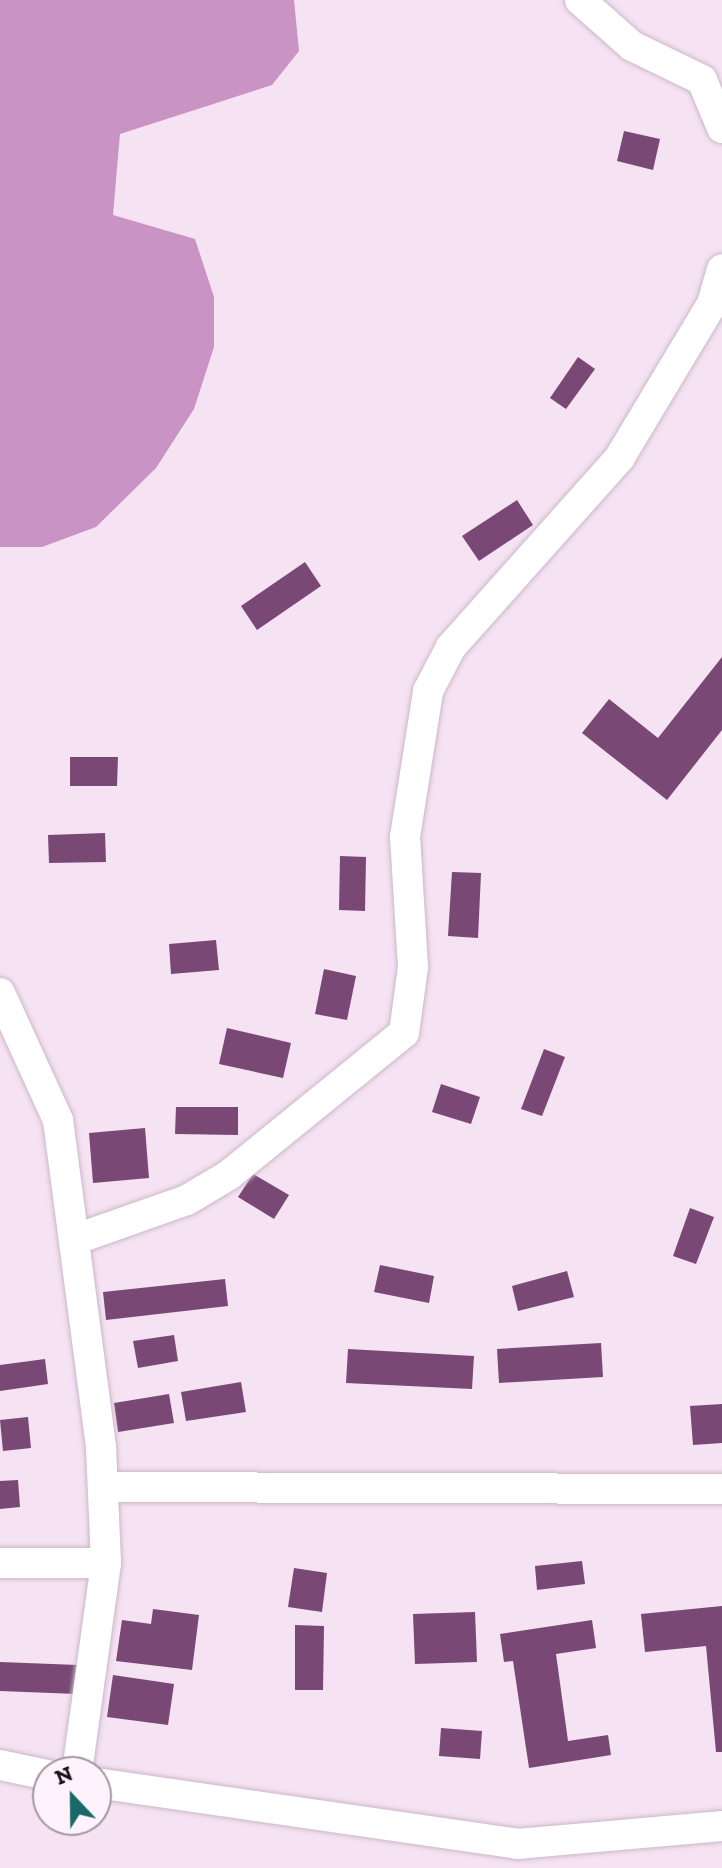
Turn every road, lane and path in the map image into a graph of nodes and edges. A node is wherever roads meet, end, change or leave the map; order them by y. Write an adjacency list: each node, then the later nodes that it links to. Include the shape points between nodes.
1 (580, 0): 2 (street, via 632,46 702,80)
2 (722, 128)
3 (722, 269): 5 (street, via 712,304 620,457 451,647 428,691 405,837 413,967 404,1033 229,1175 187,1200)
4 (0, 993): 5 (street, via 58,1120)
5 (79, 1238): 6 (street)
6 (103, 1487): 7 (street); 9 (street)
7 (722, 1489)
8 (0, 1563): 9 (street)
9 (106, 1563): 10 (street)
10 (79, 1756)
11 (0, 1765): 12 (street)
12 (32, 1772)
13 (112, 1785): 14 (street, via 517,1844)
14 (722, 1826)

